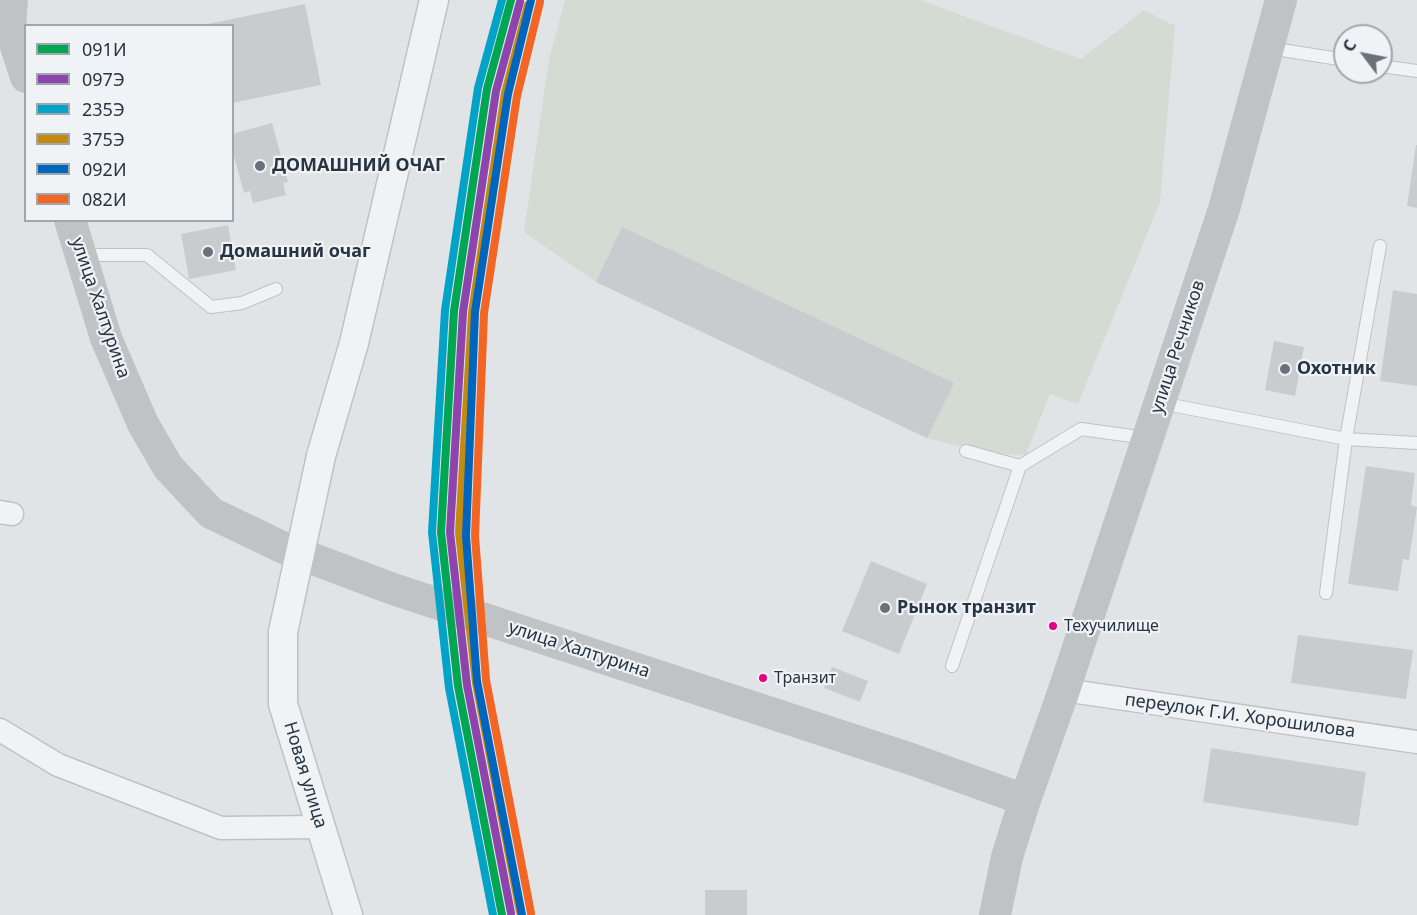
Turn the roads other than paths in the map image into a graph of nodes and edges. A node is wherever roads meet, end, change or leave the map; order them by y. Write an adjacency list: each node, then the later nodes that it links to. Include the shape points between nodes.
1 (12, 0): 7 (main road, via 10,28)
2 (434, 0): 25 (street, Новая улица, bridge, via 354,343 321,456 283,632 283,704)
3 (1281, 0): 4 (main road, улица Речников)
4 (1267, 48): 5 (lane); 13 (main road, улица Речников, via 1224,209)
5 (1333, 58)
6 (1393, 68): 8 (lane)
7 (24, 71)
8 (1417, 71)
9 (71, 222): 11 (main road, улица Халтурина)
10 (1380, 246): 15 (lane)
11 (81, 255): 12 (lane, via 147,255 212,307 242,303); 24 (main road, улица Халтурина, via 106,338 143,424 168,467 211,513 284,548 393,589)
12 (276, 289)
13 (1159, 403): 14 (main road, улица Речников); 15 (lane)
14 (1147, 438): 18 (lane, via 1081,429); 21 (main road, улица Речников)
15 (1346, 439): 16 (lane); 19 (lane)
16 (1417, 443)
17 (966, 451): 18 (lane)
18 (1020, 466): 20 (lane)
19 (1326, 593)
20 (952, 666)
21 (1064, 690): 23 (street, переулок Г.И. Хорошилова); 24 (main road, улица Речников)
22 (0, 730): 25 (street, via 58,765 221,828)
23 (1417, 742)
24 (1025, 800): 27 (main road, улица Речников)
25 (321, 827): 26 (street, Новая улица)
26 (348, 915)
27 (995, 915)

